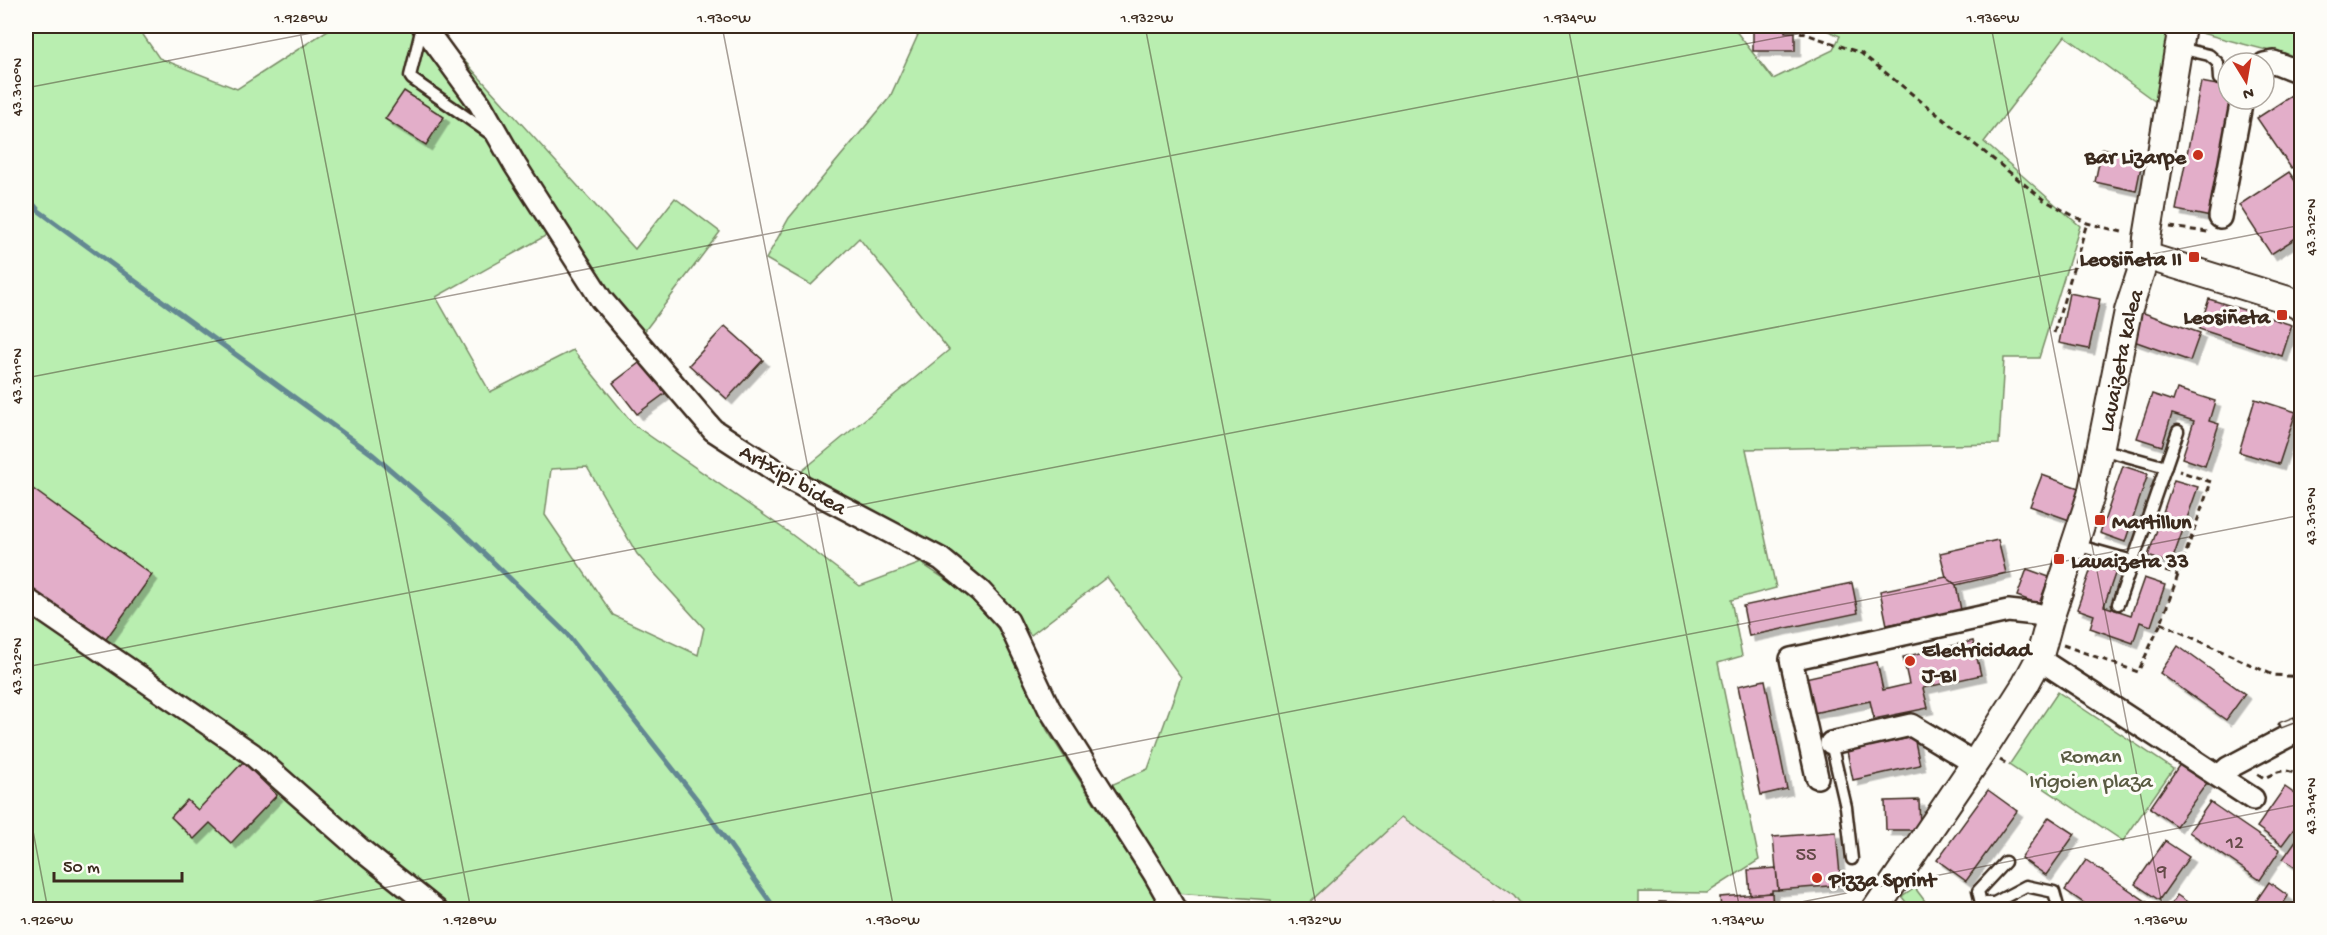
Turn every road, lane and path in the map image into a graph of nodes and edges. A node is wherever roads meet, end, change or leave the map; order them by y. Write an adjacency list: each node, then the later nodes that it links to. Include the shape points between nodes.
1 (422, 26): 8 (street, Artxipi bidea, via 480,104); 8 (lane, via 412,80)
2 (1800, 32): 10 (path, via 1861,53 2044,200)
3 (2180, 37): 4 (lane); 11 (street, Lauaizeta kalea)
4 (2216, 61)
5 (2276, 63): 6 (street)
6 (2301, 73)
7 (2240, 111): 9 (street)
8 (500, 140): 38 (street, Artxipi bidea, via 601,299 713,430 782,475 941,559 980,591 1008,621 1049,708)
9 (2220, 217): 11 (path, via 2211,232)
10 (2087, 223): 11 (path); 13 (path)
11 (2151, 240): 12 (street); 15 (street, Lauaizeta kalea, via 2127,311)
12 (2301, 308)
13 (2054, 333)
14 (2178, 431): 16 (lane)
15 (2101, 449): 16 (lane); 17 (street, Lauaizeta kalea)
16 (2166, 467): 18 (lane); 19 (path, via 2211,482)
17 (2076, 545): 18 (lane); 22 (street, Lauaizeta kalea)
18 (2133, 561): 19 (path); 21 (lane)
19 (2178, 575): 23 (path)
20 (26, 599): 37 (street, via 252,754 360,849)
21 (2118, 604)
22 (2050, 619): 25 (street, Lauaizeta kalea); 31 (street, via 2008,611 1791,659)
23 (2161, 623): 24 (path, via 2138,672); 26 (path, via 2273,675)
24 (2061, 644)
25 (2039, 659): 29 (street, Lauaizeta kalea); 30 (street)
26 (2301, 677)
27 (2301, 732): 30 (street)
28 (1831, 743): 29 (street, via 1911,725); 34 (lane, via 1846,807)
29 (1974, 763): 36 (street, Lauaizeta kalea)
30 (2223, 772): 32 (path, via 2237,775 2252,770 2264,778 2282,770); 33 (street)
31 (1817, 777)
32 (2301, 778)
33 (2253, 799)
34 (1852, 860)
35 (2004, 862): 39 (lane, via 1978,891 1981,903 1994,903 2026,886 2054,892)
36 (1882, 900)
37 (436, 909)
38 (1175, 909)
39 (2059, 909)

